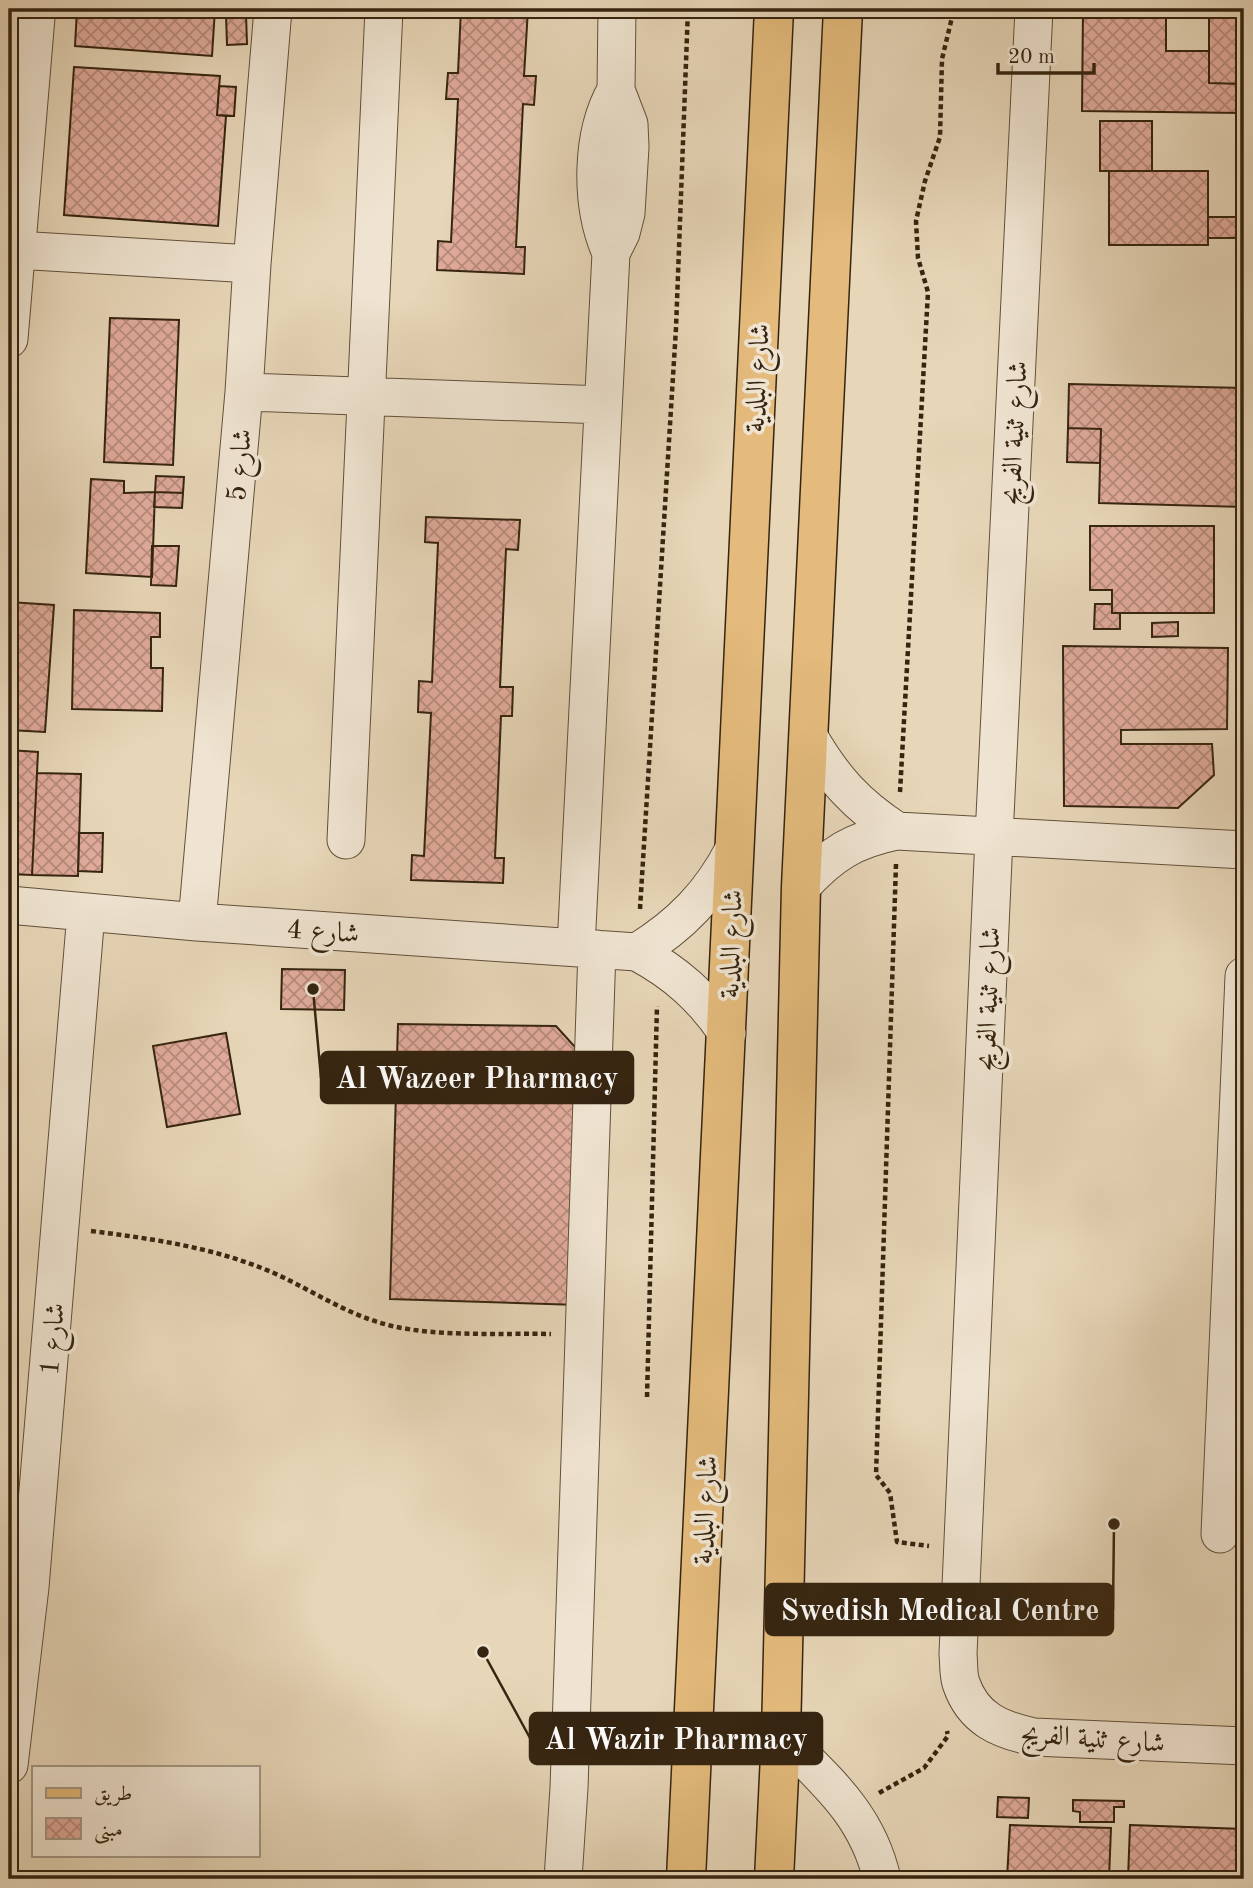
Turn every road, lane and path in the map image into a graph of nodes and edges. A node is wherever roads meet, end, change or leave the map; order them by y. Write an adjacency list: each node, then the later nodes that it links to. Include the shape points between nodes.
1 (34, 9): 10 (street)
2 (273, 9): 12 (street, شارع 5)
3 (384, 9): 15 (street)
4 (617, 9): 16 (street, via 616,90 629,124 630,147 626,213 611,253)
5 (688, 9): 28 (path)
6 (774, 9): 21 (main road, شارع البلدية)
7 (843, 9): 17 (main road)
8 (954, 9): 18 (path, via 942,59 940,137 916,221 918,258 928,292)
9 (1034, 9): 19 (street, شارع ثنية الفريج)
10 (17, 130): 11 (street)
11 (16, 250): 12 (street); 13 (street)
12 (252, 264): 14 (street, شارع 5)
13 (9, 339)
14 (244, 392): 15 (street); 26 (street, شارع 5)
15 (366, 396): 16 (street); 20 (street)
16 (603, 405): 27 (street)
17 (809, 737): 18 (street, via 846,791); 23 (main road)
18 (897, 831): 19 (street); 23 (street, via 843,849); 35 (path, via 876,1475 890,1493 897,1542)
19 (994, 837): 22 (street); 38 (street, شارع ثنية الفريج, via 961,1682 977,1712 1003,1731 1034,1737)
20 (345, 840)
21 (734, 849): 28 (street, via 721,874); 30 (main road, شارع البلدية)
22 (1244, 850)
23 (800, 887): 37 (main road)
24 (9, 905): 25 (street, شارع 4)
25 (86, 913): 26 (street, شارع 4); 31 (street, شارع 1)
26 (197, 922): 27 (street, شارع 4)
27 (586, 948): 28 (street, شارع 4); 32 (street)
28 (648, 958): 30 (street, via 697,994); 33 (path)
29 (1244, 976): 34 (street)
30 (727, 1033): 41 (main road, شارع البلدية)
31 (61, 1227): 32 (path, via 173,1243 226,1256 278,1275 343,1310 395,1326 422,1331); 39 (street, شارع 1, via 30,1587)
32 (583, 1334): 42 (street)
33 (647, 1397)
34 (1220, 1534)
35 (932, 1547)
36 (945, 1723): 40 (path, via 948,1736 924,1768)
37 (781, 1735): 40 (street); 45 (main road)
38 (1244, 1746)
39 (9, 1765)
40 (851, 1808): 46 (street, via 866,1831)
41 (688, 1840): 43 (main road, شارع البلدية); 44 (main road)
42 (564, 1879)
43 (686, 1879)
44 (707, 1879)
45 (774, 1879)
46 (882, 1879)

